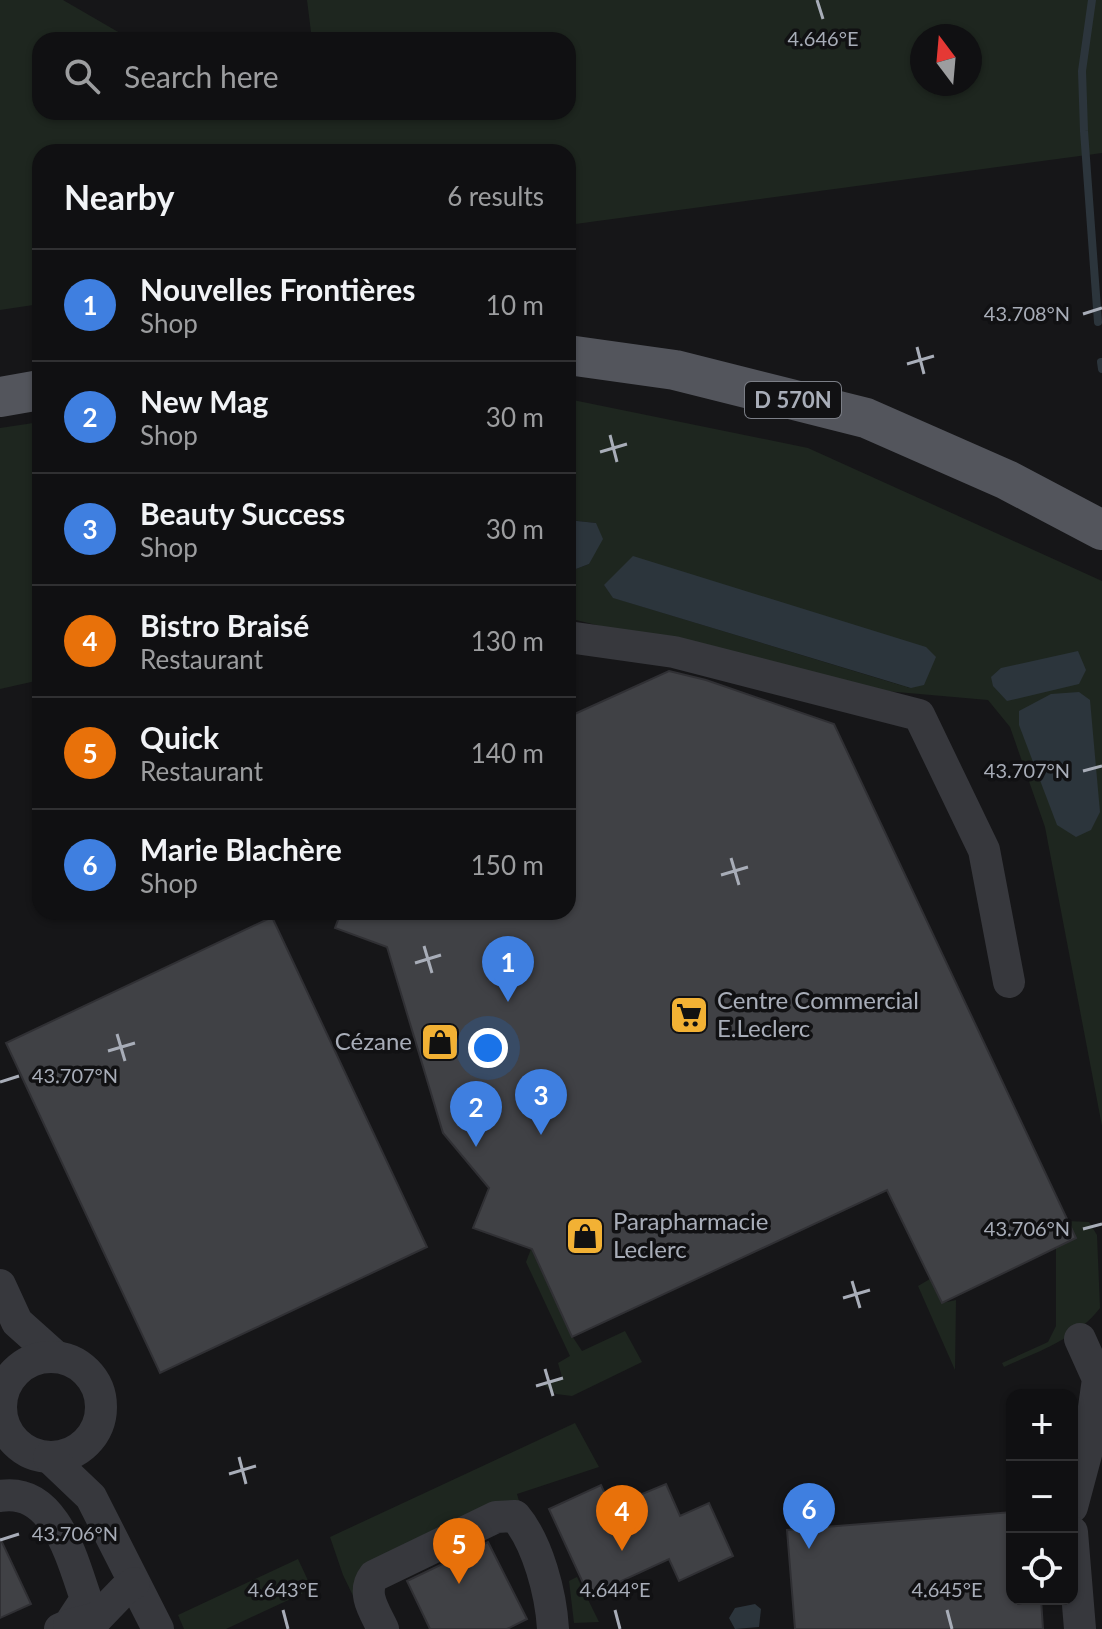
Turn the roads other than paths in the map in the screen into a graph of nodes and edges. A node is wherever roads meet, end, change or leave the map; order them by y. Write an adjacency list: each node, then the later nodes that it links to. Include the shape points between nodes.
1 (576, 356): 4 (main road, D 570N, via 675,370 866,418 1007,480)
2 (32, 391): 3 (main road)
3 (0, 397)
4 (1102, 530)
5 (576, 638): 6 (street, via 674,652 919,715 984,850)
6 (1009, 982)
7 (0, 1285): 8 (street)
8 (17, 1322): 10 (street); 11 (street)
9 (1080, 1339): 15 (street, via 1098,1379)
10 (55, 1356): 11 (street, via 24,1364); 12 (street, via 72,1360 97,1384 101,1418)
11 (4, 1394): 13 (street, via 2,1419)
12 (94, 1434): 14 (street, via 75,1451); 17 (street)
13 (10, 1449): 14 (street)
14 (49, 1457): 17 (street)
15 (1078, 1484)
16 (0, 1496): 19 (street, via 34,1499 56,1524)
17 (91, 1497): 20 (street)
18 (1072, 1533): 25 (street)
19 (80, 1581): 20 (street); 21 (street, via 86,1599)
20 (136, 1594): 21 (street, via 124,1590 97,1618); 22 (street)
21 (64, 1627)
22 (158, 1629)
23 (383, 1629): 24 (street, via 369,1595 374,1576 506,1515 515,1516 529,1539 552,1603)
24 (553, 1629)
25 (1080, 1629)

